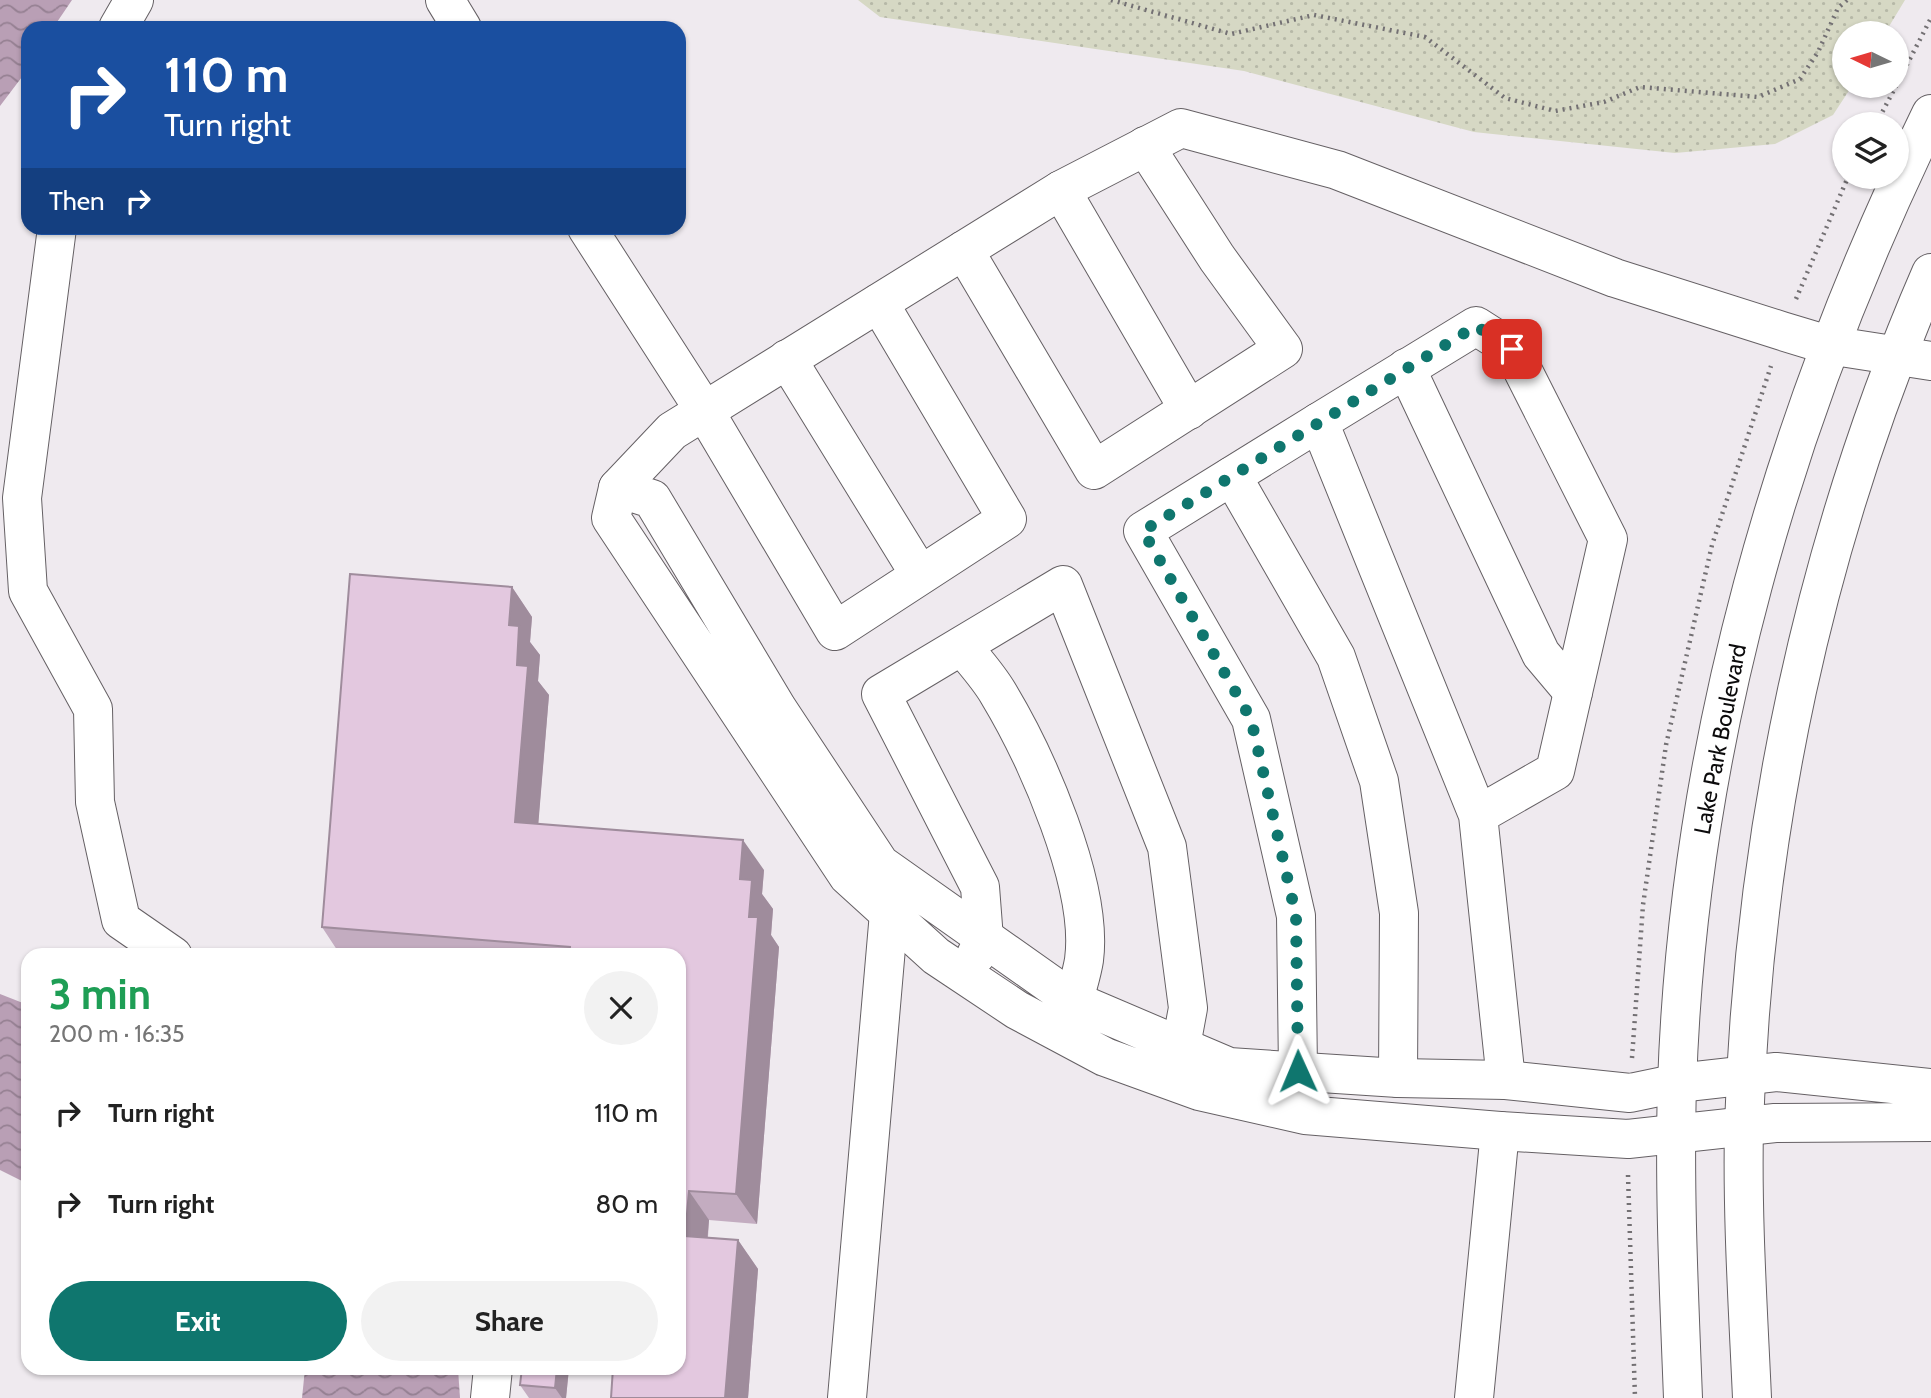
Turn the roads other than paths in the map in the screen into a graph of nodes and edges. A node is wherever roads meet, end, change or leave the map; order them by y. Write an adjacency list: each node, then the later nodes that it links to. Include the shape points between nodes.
1 (134, 0): 3 (street)
2 (445, 0): 4 (street)
3 (122, 21)
4 (458, 21)
5 (1931, 114): 13 (street, Lake Park Boulevard)
6 (1146, 146): 7 (street); 13 (street, via 1181,128 1336,170 1615,278); 18 (street, via 1217,258 1283,349)
7 (1061, 190): 10 (street); 18 (street)
8 (56, 235): 27 (street, via 22,498 28,591 93,709 95,802 121,920)
9 (592, 235): 17 (street)
10 (964, 250): 12 (street); 18 (street, via 1094,470)
11 (1931, 273): 14 (street)
12 (879, 303): 15 (street); 21 (street, via 1007,519)
13 (1828, 345): 14 (street); 35 (street, Lake Park Boulevard, via 1769,524 1725,698 1695,878)
14 (1914, 358): 32 (street, via 1836,534 1796,694 1762,896)
15 (787, 359): 17 (street); 21 (street)
16 (1406, 368): 19 (street); 23 (street, via 1541,654); 23 (street, via 1476,326 1512,349 1608,539)
17 (704, 410): 21 (street, via 835,631); 25 (street, via 672,431 618,488 652,499 777,708)
18 (1189, 410)
19 (1319, 422): 20 (street); 24 (street)
20 (1232, 475): 31 (street, via 1143,531 1251,719 1296,916); 33 (street, via 1336,657 1379,781 1399,913)
21 (920, 575)
22 (962, 646): 26 (street, via 881,694 980,887); 29 (street, via 996,691 1034,759 1066,845 1081,900 1085,958); 30 (street, via 1063,585 1167,846 1188,1008)
23 (1573, 692): 24 (street, via 1555,771)
24 (1478, 815): 34 (street)
25 (900, 900): 26 (street); 28 (street, via 936,956); 44 (street)
26 (984, 939): 28 (street); 29 (street)
27 (161, 948)
28 (966, 975): 30 (street, via 1017,1010 1105,1058)
29 (1074, 1001): 30 (street)
30 (1174, 1063): 31 (street); 37 (street, via 1199,1091)
31 (1298, 1071): 33 (street); 37 (street)
32 (1746, 1077): 35 (street); 36 (street, via 1776,1072); 39 (street)
33 (1398, 1078): 34 (street)
34 (1506, 1080): 35 (street, via 1630,1093)
35 (1678, 1083): 41 (street, Lake Park Boulevard)
36 (1931, 1088)
37 (1288, 1111): 40 (street)
38 (1931, 1122): 39 (street, via 1775,1122)
39 (1744, 1128): 41 (street); 47 (street)
40 (1500, 1131): 41 (street, via 1628,1139); 45 (street)
41 (1676, 1132): 46 (street, Lake Park Boulevard)
42 (493, 1375): 43 (street)
43 (491, 1398)
44 (847, 1398)
45 (1474, 1398)
46 (1684, 1398)
47 (1752, 1398)

